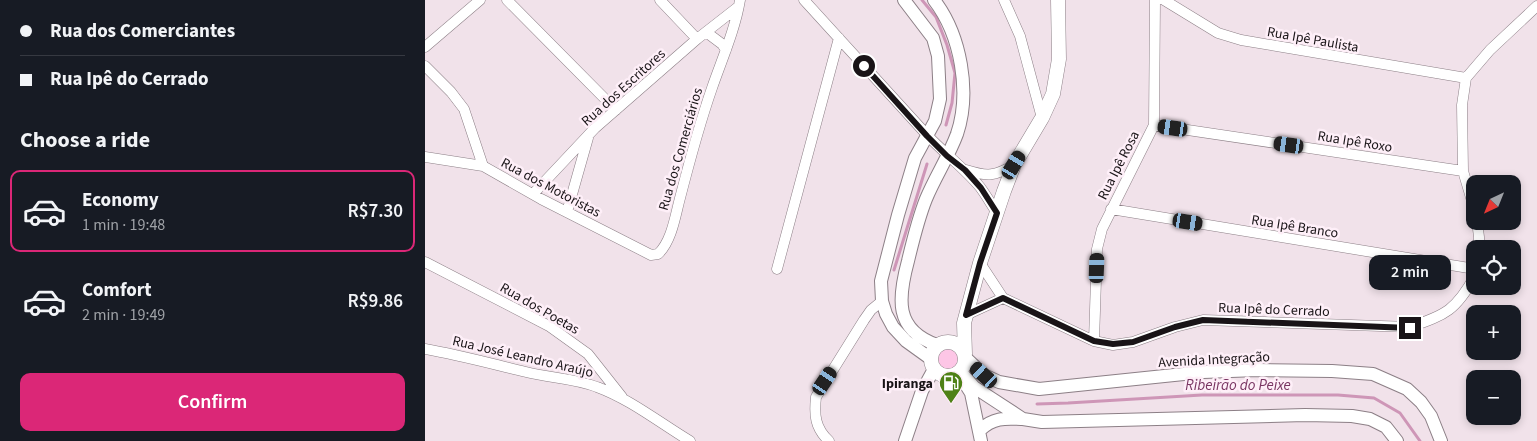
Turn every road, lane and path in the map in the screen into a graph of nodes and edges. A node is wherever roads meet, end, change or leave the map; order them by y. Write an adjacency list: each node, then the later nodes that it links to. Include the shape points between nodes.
1 (480, 0): 16 (street)
2 (507, 0): 20 (street)
3 (660, 0): 15 (street)
4 (804, 0): 14 (street)
5 (904, 0): 24 (street, via 933,38 938,56 940,99 935,122)
6 (934, 0): 25 (street, via 952,31 961,61 961,115)
7 (1004, 0): 21 (street, via 1021,36)
8 (1058, 0): 21 (main road, via 1059,58 1053,94)
9 (1155, 0): 22 (street, Rua Ipê Rosa)
10 (1164, 0): 19 (street, Rua Ipê Paulista, via 1218,33 1241,40)
11 (739, 4): 13 (street, Rua dos Escritores); 17 (street, Rua dos Comerciários)
12 (1537, 6): 19 (street, via 1490,50)
13 (706, 32): 15 (street, Rua dos Escritores); 17 (street)
14 (839, 38): 24 (street); 40 (street)
15 (697, 39): 20 (street, Rua dos Escritores)
16 (425, 47)
17 (726, 50): 36 (street, Rua dos Comerciários, via 666,244)
18 (425, 66): 28 (street, via 464,109)
19 (1466, 78): 30 (street, via 1462,105)
20 (617, 110): 23 (street, Rua dos Escritores)
21 (1042, 118): 27 (main road)
22 (1154, 125): 30 (street, Rua Ipê Roxo); 33 (street, Rua Ipê Rosa)
23 (589, 135): 32 (street, Rua dos Escritores); 34 (street)
24 (927, 136): 25 (street); 43 (street, via 915,158 885,260)
25 (947, 156): 29 (street); 46 (street, via 916,228 901,287 906,322 915,334 927,342)
26 (425, 157): 28 (street, Rua dos Motoristas)
27 (1014, 165): 29 (street, via 998,174 982,175); 35 (main road)
28 (483, 166): 32 (street, Rua dos Motoristas)
29 (965, 170): 35 (street)
30 (1463, 171): 31 (street)
31 (1466, 181)
32 (533, 194): 34 (street, Rua dos Motoristas)
33 (1111, 209): 39 (street, Rua Ipê Branco); 45 (street, Rua Ipê Rosa, via 1097,249)
34 (567, 212): 36 (street, Rua dos Motoristas, via 651,255)
35 (997, 213): 38 (main road)
36 (658, 254)
37 (425, 262): 50 (street, Rua dos Poetas, via 565,336 588,354)
38 (980, 263): 42 (street); 44 (main road)
39 (1466, 268)
40 (777, 269)
41 (1466, 292): 45 (street, Rua Ipê do Cerrado, via 1451,310 1410,328 1203,320 1133,342 1113,344)
42 (1003, 298): 44 (street); 45 (street, Rua Ipê do Cerrado)
43 (882, 301): 48 (street, via 893,327); 54 (street, via 863,320 816,397 817,428)
44 (965, 319): 46 (main road); 49 (main road)
45 (1094, 341)
46 (943, 343): 48 (main road, via 934,349); 49 (main road, via 958,345)
47 (425, 348): 50 (street, Rua José Leandro Araújo, via 528,373 569,379 597,387)
48 (932, 364): 49 (main road, via 945,376); 55 (street)
49 (962, 364): 51 (street, via 974,387); 52 (street); 57 (street, Avenida Integração, via 999,382 1039,389 1203,372 1333,370 1373,374 1407,389 1421,402 1431,416)
50 (624, 400): 53 (street, Rua José Leandro Araújo)
51 (1023, 419): 52 (street, via 995,419 988,422); 56 (street, via 1042,422 1352,416 1370,418 1386,427)
52 (981, 435)
53 (690, 441)
54 (829, 441)
55 (905, 441)
56 (1397, 441)
57 (1441, 441)

